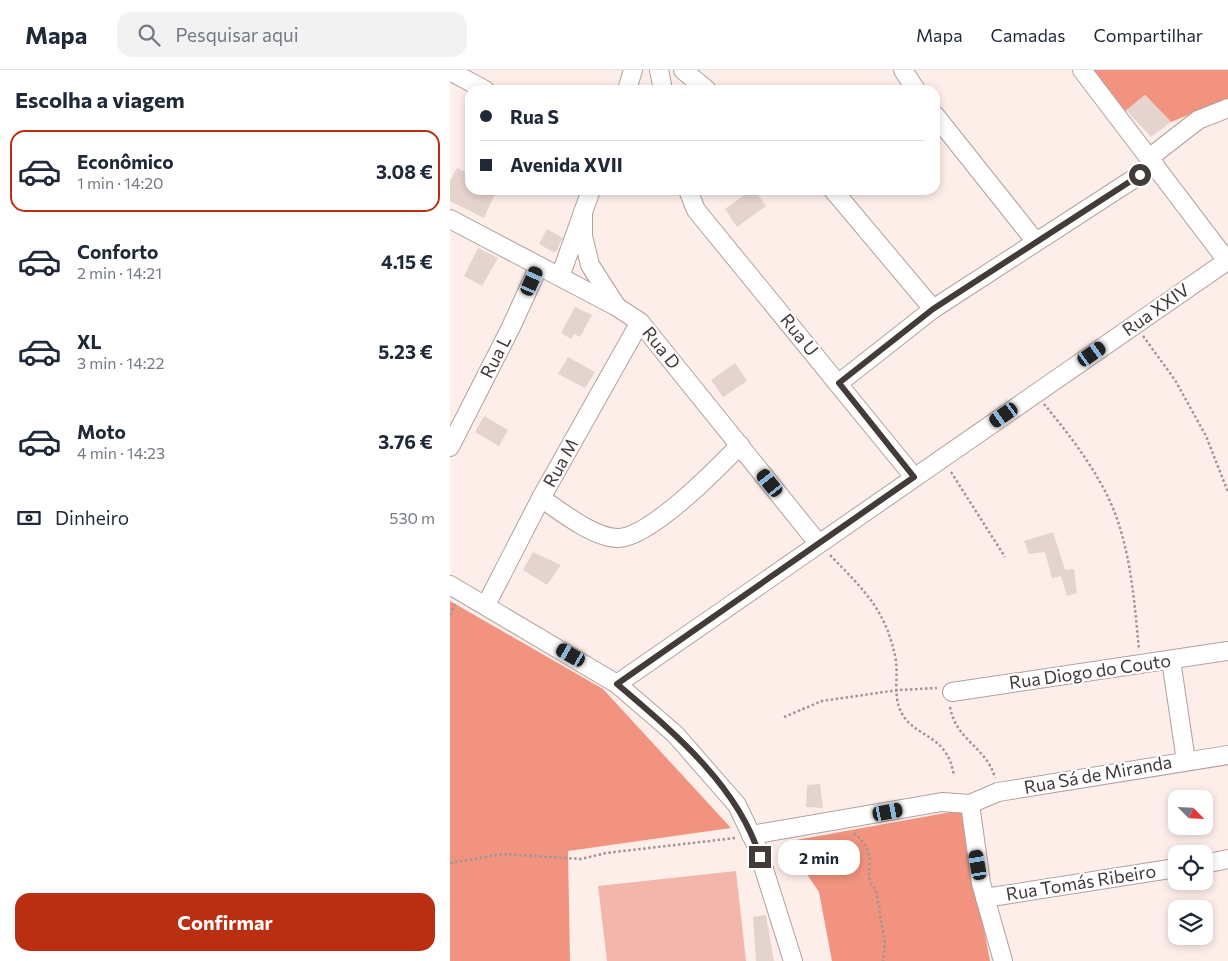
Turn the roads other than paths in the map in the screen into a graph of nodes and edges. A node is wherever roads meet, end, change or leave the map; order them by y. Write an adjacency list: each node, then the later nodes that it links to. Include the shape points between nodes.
1 (634, 70): 8 (street)
2 (659, 70): 9 (street)
3 (683, 70): 10 (street)
4 (903, 70): 11 (street)
5 (1082, 70): 14 (street)
6 (450, 71): 7 (street)
7 (476, 85)
8 (629, 85)
9 (662, 85)
10 (701, 85)
11 (913, 85)
12 (1228, 108): 14 (street, via 1198,120)
13 (940, 120): 20 (street)
14 (1152, 162): 20 (street); 21 (street)
15 (589, 195): 18 (street)
16 (690, 195): 27 (street, Rua U, via 696,210)
17 (837, 195): 25 (street)
18 (583, 212): 23 (street); 24 (street, via 583,236 590,265)
19 (450, 219): 22 (street, Rua D)
20 (1036, 242): 25 (street)
21 (1228, 261): 30 (street, Rua XXIV)
22 (539, 266): 23 (street, Rua D); 29 (street, Rua L)
23 (560, 277): 24 (street, Rua D)
24 (617, 308): 26 (street, Rua D)
25 (933, 309): 27 (street)
26 (640, 322): 28 (street, Rua D); 31 (street, Rua M)
27 (839, 383): 30 (street, Rua U)
28 (740, 445): 31 (street, via 695,491 633,534 618,538 596,532); 32 (street, Rua D)
29 (450, 447)
30 (914, 477): 32 (street, Rua XXIV)
31 (541, 498): 34 (street, Rua M)
32 (818, 543): 37 (street, Rua XXIV)
33 (450, 584): 34 (street)
34 (486, 605): 37 (street)
35 (1228, 651): 36 (street, Rua Diogo do Couto)
36 (1171, 660): 38 (street, Rua Diogo do Couto); 40 (street)
37 (617, 684): 42 (street, via 675,734 737,804)
38 (952, 692)
39 (1228, 755): 40 (street, Rua Sá de Miranda)
40 (1186, 760): 41 (street, Rua Sá de Miranda, via 998,792)
41 (970, 804): 42 (street, via 942,802 839,820); 46 (street)
42 (754, 841): 47 (street)
43 (1228, 859): 44 (street)
44 (1213, 862)
45 (1168, 869): 46 (street, Rua Tomás Ribeiro)
46 (986, 898): 48 (street)
47 (793, 961)
48 (1003, 961)

